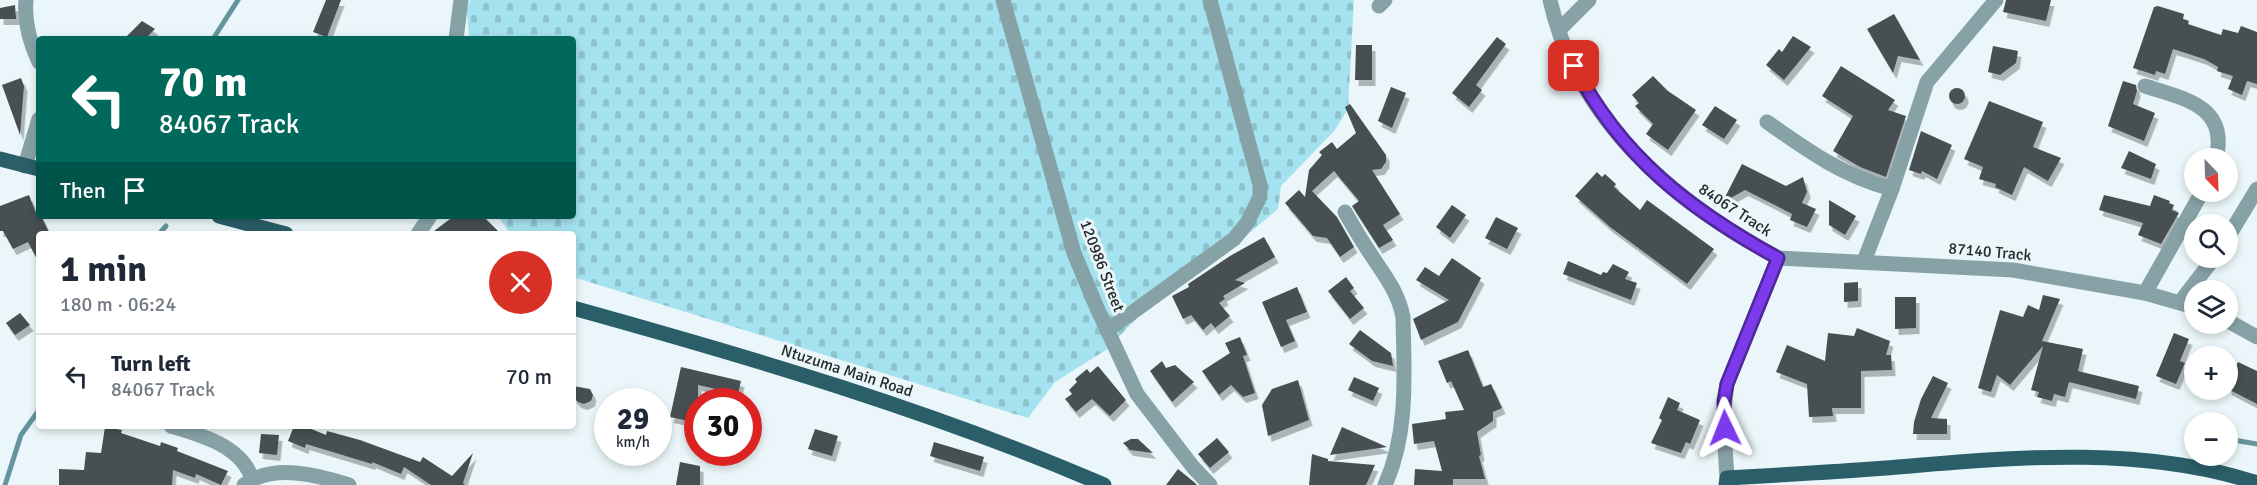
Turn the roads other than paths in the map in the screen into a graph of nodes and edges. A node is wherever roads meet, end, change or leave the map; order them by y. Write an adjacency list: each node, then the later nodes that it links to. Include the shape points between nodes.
1 (26, 0): 10 (street, via 25,12)
2 (461, 0): 9 (street)
3 (1003, 0): 30 (street, 120986 Street, via 1074,253)
4 (1210, 0): 30 (street, via 1260,197 1234,239)
5 (1550, 0): 8 (street, 84067 Track)
6 (1589, 0): 8 (street)
7 (1996, 0): 17 (street, via 1927,82)
8 (1559, 30): 24 (street, 84067 Track, via 1592,99 1629,149 1697,208)
9 (456, 36)
10 (36, 56)
11 (2145, 86): 14 (street, via 2186,99 2205,110 2219,134)
12 (1767, 122): 17 (street, via 1838,170)
13 (36, 140): 16 (street)
14 (2217, 148)
15 (0, 159): 16 (main road)
16 (32, 167)
17 (1892, 189): 25 (street)
18 (2257, 189): 22 (street)
19 (2196, 202): 26 (street)
20 (1345, 212): 39 (street, via 1385,272 1403,317 1401,436)
21 (230, 219): 23 (main road)
22 (2238, 220)
23 (275, 231)
24 (1778, 258): 25 (street, 87140 Track); 34 (street, 84067 Track, via 1727,384)
25 (1864, 261): 26 (street, 87140 Track, via 2013,270)
26 (2145, 293): 27 (street, 87140 Track)
27 (2184, 303)
28 (576, 309): 37 (main road, Ntuzuma Main Road, via 735,354 954,425)
29 (2238, 327): 31 (street)
30 (1108, 330): 38 (street, 120986 Street, via 1137,394)
31 (2257, 337)
32 (179, 429): 33 (street, via 223,446 247,465)
33 (248, 482): 36 (street, via 296,473)
34 (1727, 482): 35 (main road, via 1978,460 2060,458 2160,462 2226,473)
35 (2257, 483)
36 (350, 485)
37 (1104, 485)
38 (1210, 485)
39 (1385, 485)

